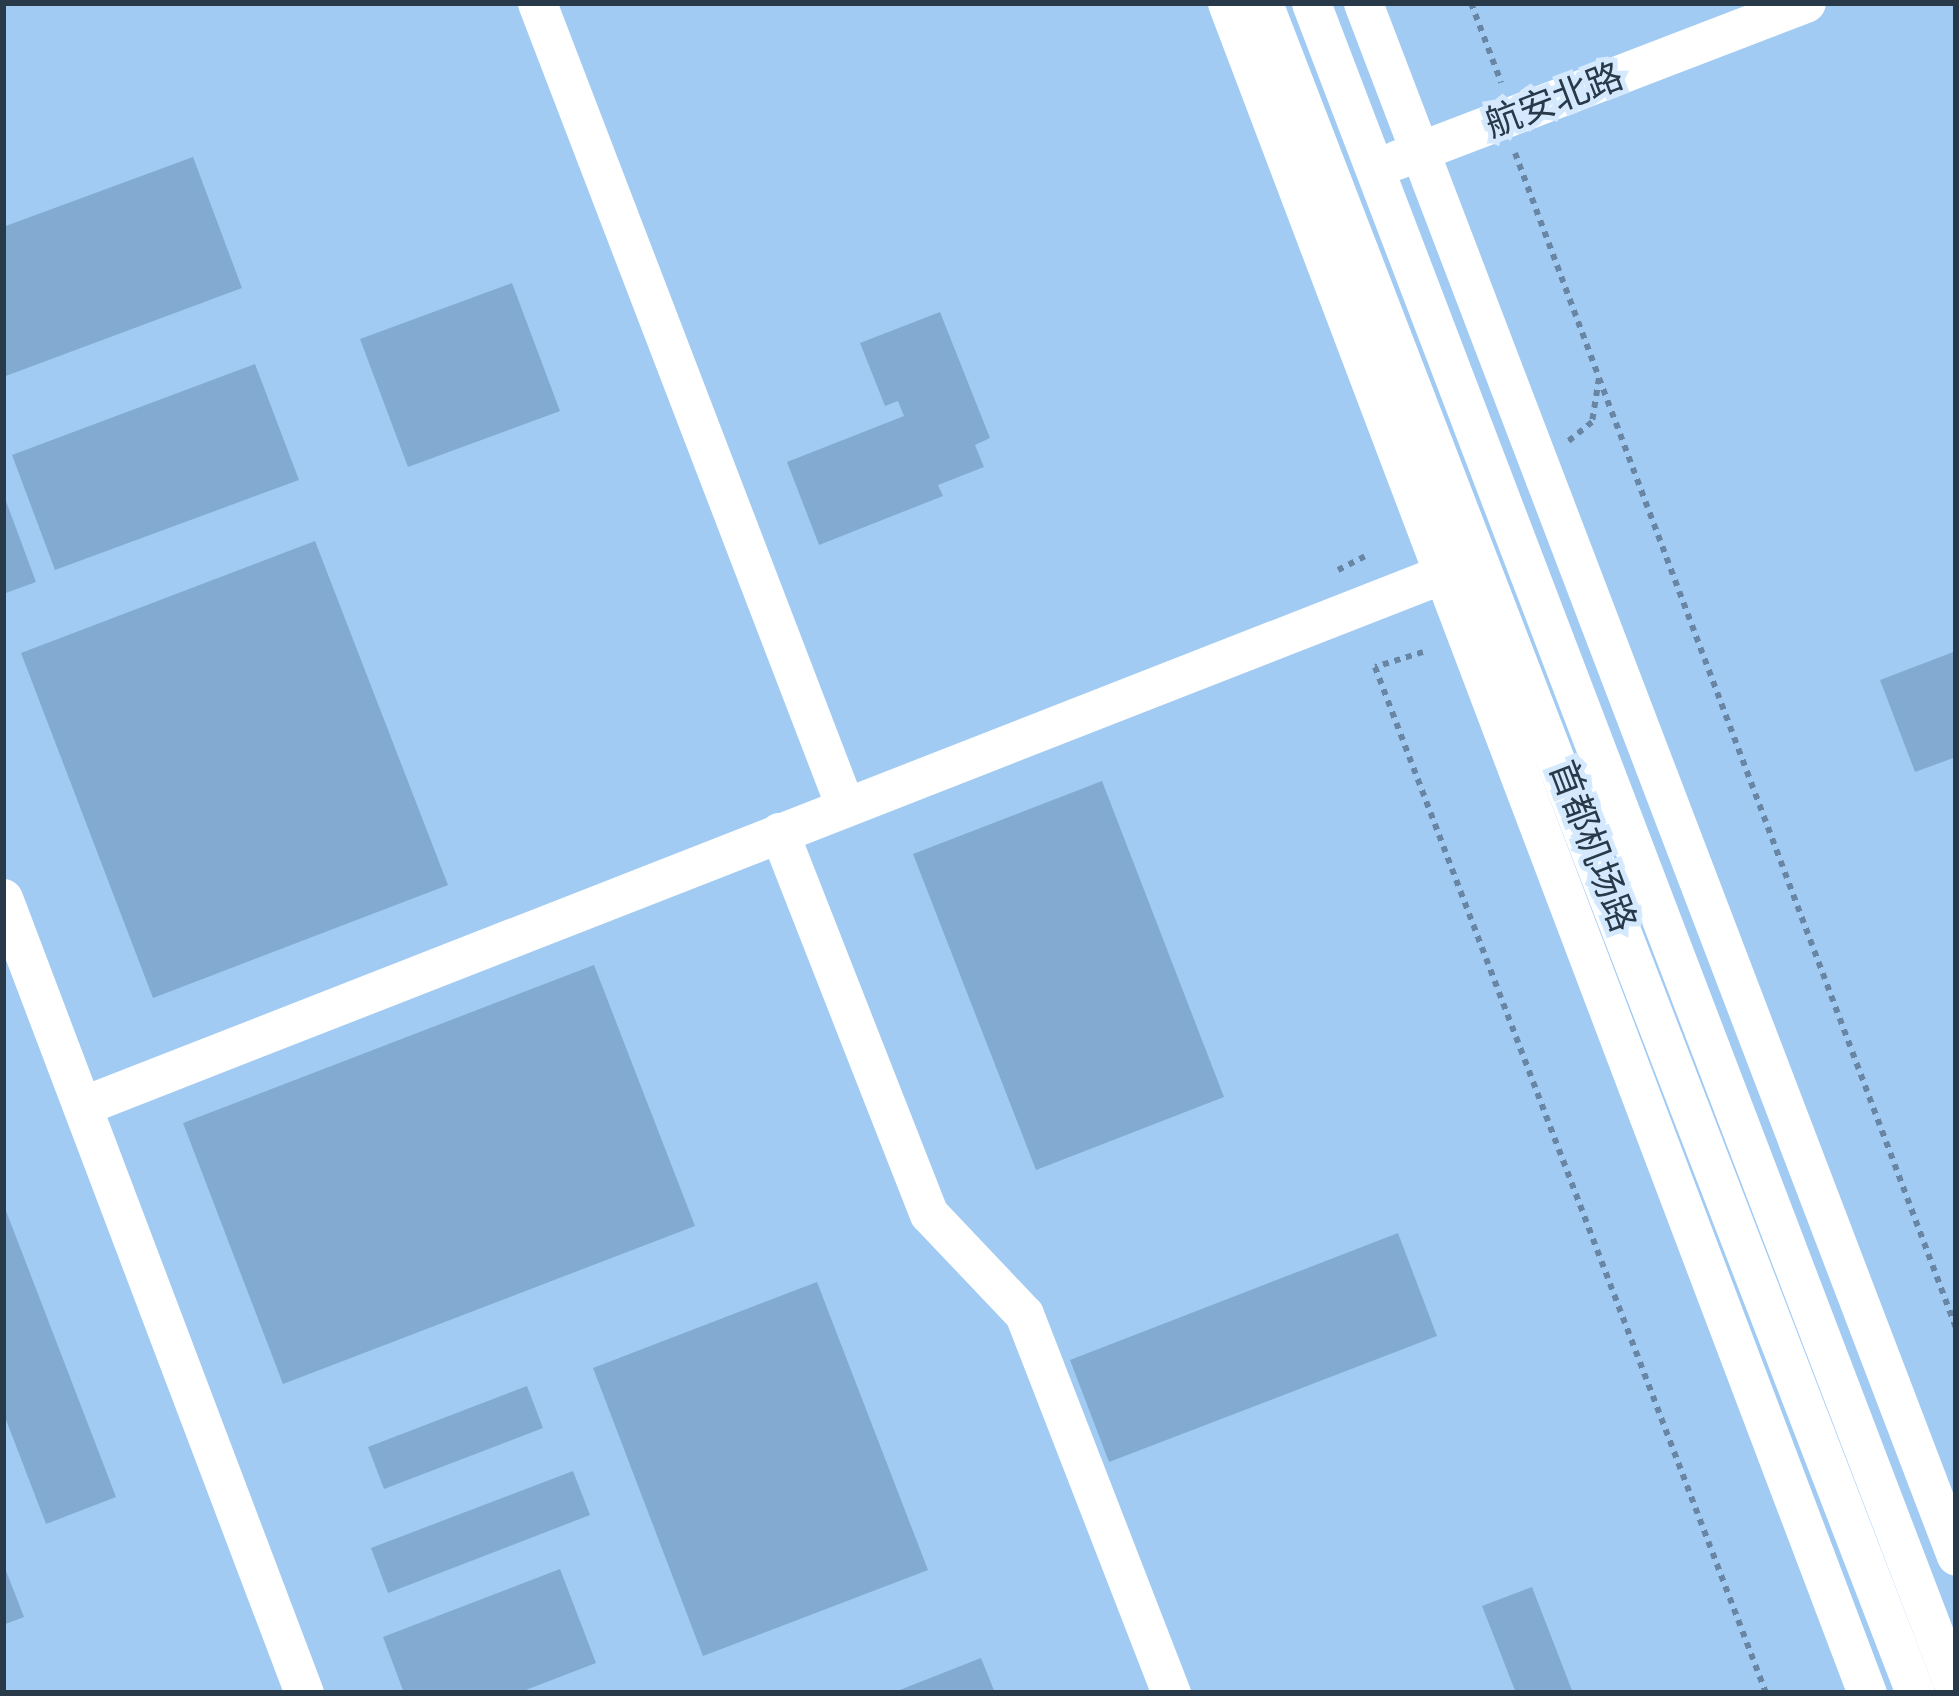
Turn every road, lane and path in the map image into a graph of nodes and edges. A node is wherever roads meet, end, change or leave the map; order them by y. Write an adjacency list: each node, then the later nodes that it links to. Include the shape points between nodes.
1 (537, 3): 21 (street)
2 (1227, 3): 11 (street, 首都机场路)
3 (1263, 3): 11 (street, 首都机场路)
4 (1311, 3): 10 (street, 首都机场路)
5 (1363, 3): 9 (street)
6 (1471, 3): 8 (path, via 1503,87 1494,96)
7 (1807, 3): 8 (street, 航安北路)
8 (1502, 119): 9 (street, 航安北路); 12 (path)
9 (1420, 151): 10 (street, 航安北路); 14 (street)
10 (1374, 170): 11 (street, 航安北路); 15 (street, 首都机场路)
11 (1318, 192): 17 (street, 首都机场路); 19 (street, 首都机场路)
12 (1599, 378): 13 (path, via 1592,422); 25 (path)
13 (1553, 454)
14 (1563, 525): 15 (street); 26 (street)
15 (1520, 542): 17 (street); 27 (street, 首都机场路)
16 (1365, 556): 18 (path)
17 (1482, 558): 19 (street); 32 (street, 首都机场路)
18 (1338, 570)
19 (1444, 574): 21 (street); 31 (street, 首都机场路)
20 (1423, 652): 30 (path, via 1375,667)
21 (845, 806): 22 (street)
22 (779, 832): 24 (street); 29 (street, via 929,1214 1024,1314)
23 (3, 898): 24 (street)
24 (82, 1106): 28 (street)
25 (1956, 1328)
26 (1956, 1556)
27 (1956, 1691)
28 (304, 1693)
29 (1171, 1693)
30 (1766, 1693)
31 (1867, 1693)
32 (1915, 1693)

